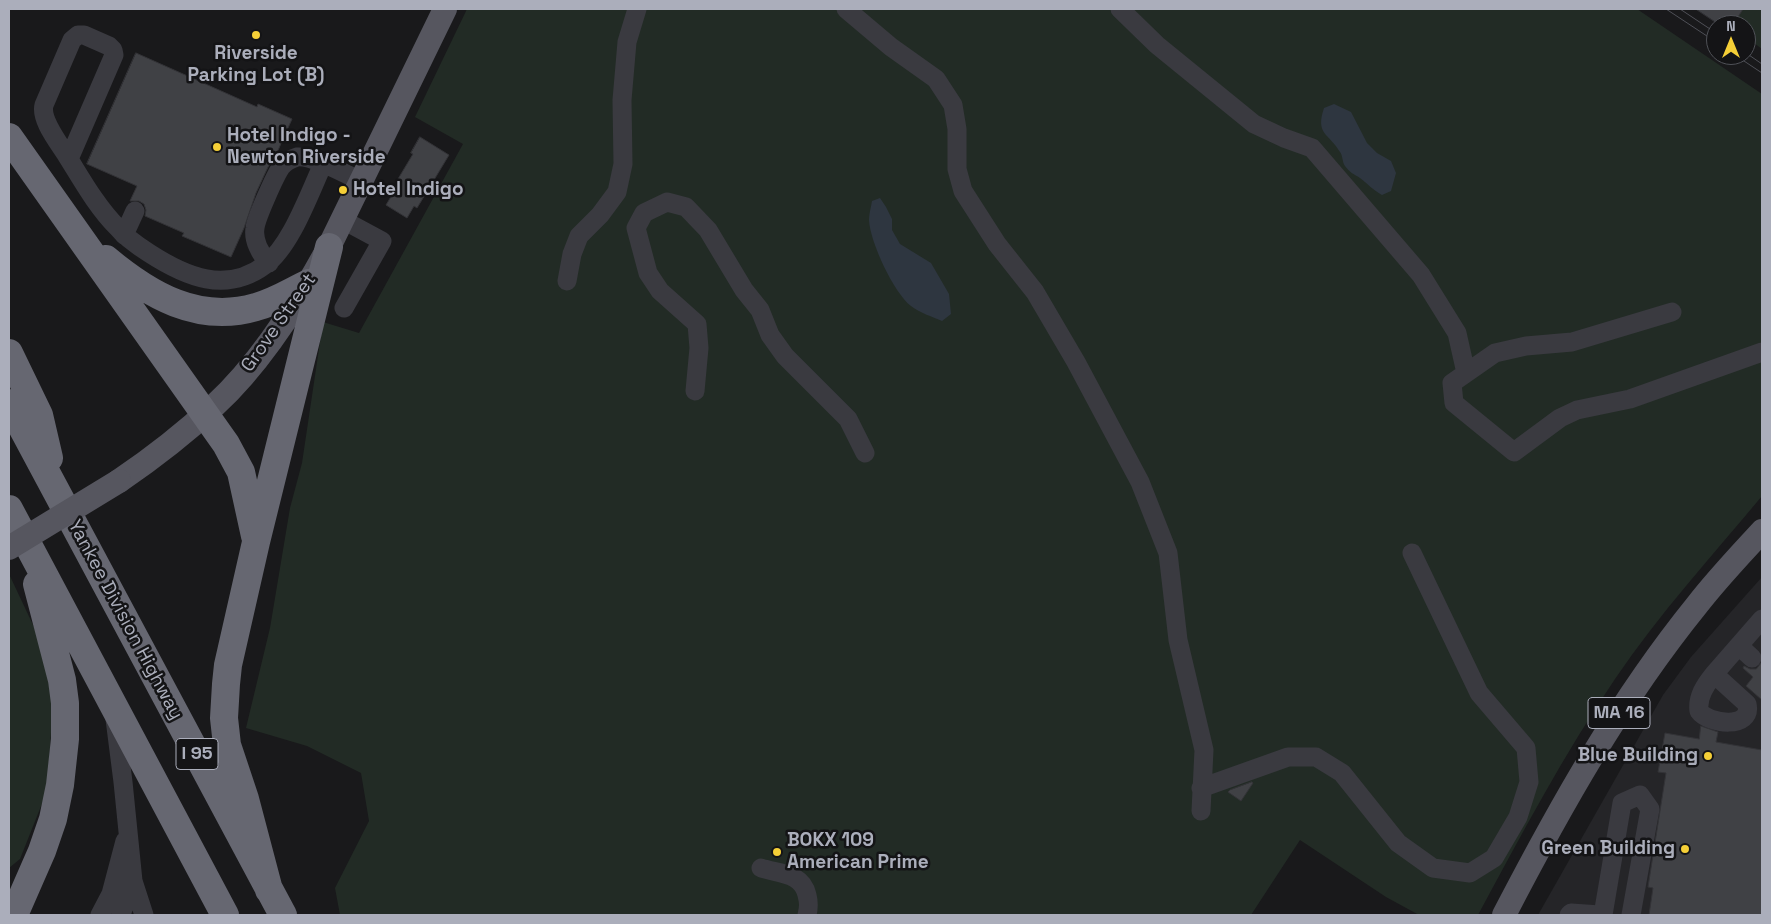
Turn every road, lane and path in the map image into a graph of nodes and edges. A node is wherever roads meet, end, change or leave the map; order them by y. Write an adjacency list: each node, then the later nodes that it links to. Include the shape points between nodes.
1 (446, 9): 8 (main road, Grove Street)
2 (637, 9): 15 (lane, via 627,42 622,100 623,164 617,192 579,236)
3 (846, 9): 35 (lane, via 936,79 953,105 956,169 963,191 1035,292 1140,482 1168,553 1178,640 1204,750)
4 (1120, 9): 21 (lane, via 1254,124 1312,148 1421,275 1457,333)
5 (10, 137): 12 (highway)
6 (69, 159): 6 (lane, via 114,55 109,46 82,34 72,40 43,111 45,120); 11 (lane, via 104,212)
7 (323, 164): 8 (lane); 14 (lane, via 286,243); 14 (lane, via 307,157 296,158 278,172 255,225 260,252)
8 (362, 182): 10 (main road, Grove Street)
9 (134, 211): 11 (lane)
10 (343, 220): 13 (main road, Grove Street); 17 (lane, via 382,241)
11 (124, 234): 14 (lane, via 173,268 203,279 235,279)
12 (79, 237): 16 (highway, via 148,290 195,310 222,312 247,309); 24 (highway)
13 (329, 247): 16 (main road, Grove Street); 29 (highway)
14 (269, 262)
15 (567, 281)
16 (309, 283): 24 (main road, Grove Street, via 262,351)
17 (344, 308)
18 (1672, 312): 21 (lane, via 1572,342 1526,346 1496,353)
19 (1762, 352): 21 (lane, via 1630,399 1577,410 1560,418 1514,452 1454,403 1452,384)
20 (9, 353): 26 (highway, via 39,415)
21 (1466, 373)
22 (695, 391): 25 (lane, via 699,348 697,324 660,290 648,273 636,228 644,213 667,202 686,207 708,230 744,290 760,310 770,336 785,356 848,419)
23 (9, 403): 26 (highway, Yankee Division Highway / I 95)
24 (205, 414): 29 (highway, via 241,472); 30 (main road, Grove Street, bridge, via 162,452)
25 (865, 453)
26 (58, 496): 40 (highway, Yankee Division Highway / I 95)
27 (9, 509): 30 (highway, I 95)
28 (1762, 531): 48 (main road, MA 16, via 1696,606 1624,705 1553,823)
29 (256, 542): 40 (highway, via 227,673 224,718 229,752)
30 (18, 547): 34 (highway, I 95); 41 (highway, via 61,670 66,731 55,811 44,845)
31 (1412, 553): 35 (lane, via 1479,693 1526,748 1529,782 1518,817 1494,858 1470,873 1433,868 1398,843 1342,774 1316,757 1288,757)
32 (1762, 619): 33 (lane, via 1745,652)
33 (1714, 674)
34 (113, 708): 37 (lane); 45 (highway, I 95)
35 (1201, 788): 36 (lane)
36 (1201, 811)
37 (128, 830): 38 (lane); 42 (lane, via 111,894)
38 (131, 864): 43 (lane, via 128,897); 44 (lane)
39 (762, 868): 47 (lane, via 797,878 804,885 810,906)
40 (269, 890): 46 (highway, Yankee Division Highway / I 95)
41 (16, 903)
42 (100, 915)
43 (121, 915)
44 (144, 915)
45 (225, 915)
46 (283, 915)
47 (807, 915)
48 (1504, 915)
49 (1569, 915): 50 (lane)
50 (1601, 915): 51 (lane, via 1622,803 1640,794 1650,809)
51 (1631, 915)

